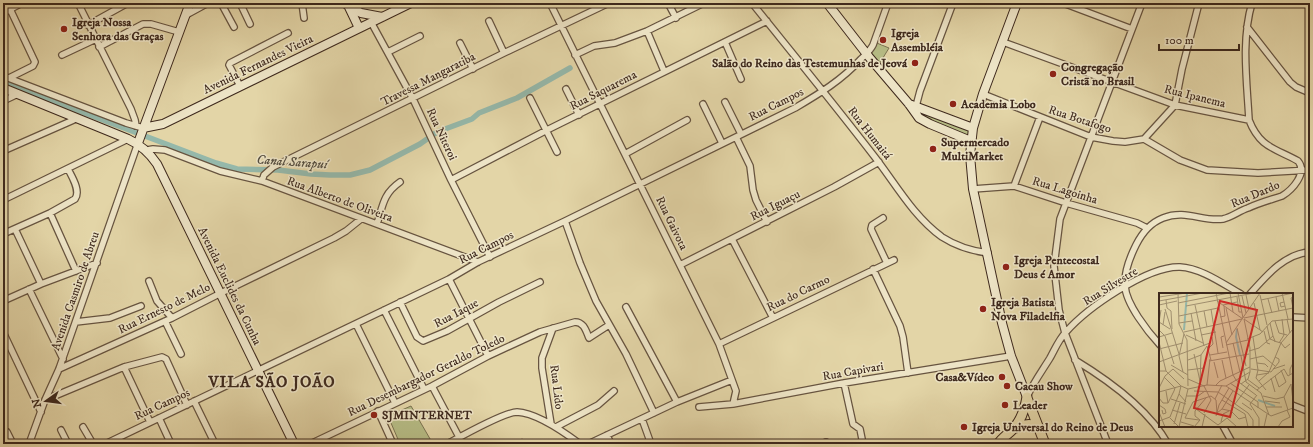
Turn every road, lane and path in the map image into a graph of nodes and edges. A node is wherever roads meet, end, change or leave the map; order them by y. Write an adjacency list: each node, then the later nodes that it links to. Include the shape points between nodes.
1 (22, 3): 24 (street)
2 (78, 3): 34 (street)
3 (190, 3): 26 (main road)
4 (208, 3): 26 (street)
5 (222, 3): 36 (street)
6 (240, 3): 33 (street)
7 (302, 3): 28 (street)
8 (411, 3): 27 (main road, Avenida Fernandes Vieira)
9 (550, 3): 35 (street, Rua Gaivota)
10 (609, 3): 35 (street, Travessa Mangaratiba)
11 (668, 3): 29 (street)
12 (704, 3): 29 (street)
13 (752, 3): 31 (street, Rua Humaitá)
14 (827, 3): 51 (main road)
15 (888, 3): 51 (street, Rua Campos, via 873,45)
16 (954, 3): 73 (street)
17 (1017, 3): 46 (main road)
18 (1063, 3): 39 (street)
19 (1142, 3): 39 (street)
20 (1199, 3): 72 (street, via 1182,69)
21 (1252, 3): 37 (street)
22 (126, 4): 34 (street)
23 (347, 4): 27 (main road, via 361,13); 38 (main road)
24 (10, 9): 25 (street); 56 (street, via 35,62 33,66)
25 (3, 13)
26 (186, 15): 40 (main road)
27 (382, 17): 32 (main road, Avenida Fernandes Vieira)
28 (304, 18)
29 (676, 18): 41 (street)
30 (489, 21): 50 (street)
31 (767, 21): 45 (street, Rua Saquarema); 62 (street, Rua Humaitá)
32 (372, 22): 38 (main road, Avenida Fernandes Vieira); 49 (street, Rua Niteroi)
33 (250, 24)
34 (88, 25): 44 (street)
35 (561, 26): 50 (street, Travessa Mangaratiba); 53 (street, Rua Gaivota)
36 (234, 27)
37 (1247, 27): 63 (street, via 1290,82); 78 (street)
38 (359, 28): 59 (main road, Avenida Fernandes Vieira)
39 (1132, 29): 58 (street)
40 (179, 32): 48 (street, via 143,24); 81 (main road, via 148,117)
41 (647, 32): 53 (street, via 614,43 594,46); 55 (street)
42 (288, 34): 59 (street, via 230,63)
43 (420, 36): 49 (street)
44 (96, 40): 48 (street); 52 (street)
45 (724, 42): 55 (street, Rua Saquarema); 57 (street)
46 (1002, 42): 58 (street, Rua Ipanema); 65 (main road)
47 (460, 43): 54 (street)
48 (99, 47): 81 (street, via 131,109)
49 (388, 52): 67 (street, Rua Niteroi)
50 (504, 53): 54 (street, Travessa Mangaratiba)
51 (866, 53): 62 (street, Rua Campos, via 854,67); 73 (main road)
52 (62, 55)
53 (576, 58): 70 (street, Rua Gaivota)
54 (473, 69): 67 (street, Travessa Mangaratiba)
55 (664, 71): 70 (street, Rua Saquarema)
56 (6, 77): 81 (street)
57 (741, 79)
58 (1112, 82): 72 (street, Rua Ipanema); 83 (street)
59 (240, 86): 81 (main road, Avenida Fernandes Vieira)
60 (3, 88): 64 (main road, Avenida Euclides da Cunha)
61 (566, 89): 74 (street)
62 (824, 91): 82 (street, Rua Campos); 92 (street, Rua Humaitá)
63 (1310, 93)
64 (18, 94): 68 (street); 76 (main road, Avenida Euclides da Cunha)
65 (983, 94): 75 (street, Rua Botafogo); 79 (main road)
66 (530, 98): 80 (street)
67 (413, 99): 96 (street, Rua Niteroi); 97 (street, Travessa Mangaratiba, via 273,168)
68 (3, 101)
69 (725, 102): 82 (street)
70 (600, 104): 74 (street, Rua Saquarema); 91 (street, Rua Gaivota)
71 (703, 104): 87 (street)
72 (1176, 105): 78 (street, Rua Ipanema); 85 (street)
73 (913, 107): 79 (main road); 86 (main road, via 919,118)
74 (579, 115): 80 (street, Rua Saquarema)
75 (1040, 117): 83 (street, Rua Botafogo); 100 (street)
76 (78, 118): 84 (main road, Avenida Euclides da Cunha); 89 (street)
77 (687, 120): 91 (street)
78 (1249, 120): 95 (street, via 1263,142 1298,161 1301,164)
79 (972, 128): 86 (main road)
80 (547, 130): 90 (street); 96 (street, Rua Saquarema)
81 (139, 133): 84 (main road, Avenida Euclides da Cunha); 88 (main road, Avenida Euclides da Cunha); 120 (street, Avenida Casmiro de Abreu)
82 (738, 135): 87 (street, Rua Campos); 108 (street, via 750,166 756,200)
83 (1091, 137): 85 (street, Rua Botafogo, via 1113,142); 103 (street)
84 (128, 139): 93 (street)
85 (1144, 139): 95 (street, via 1180,160 1207,170 1258,173)
86 (971, 141): 101 (main road)
87 (722, 143): 99 (street, Rua Campos)
88 (147, 150): 97 (street, Rua Alberto de Oliveira, via 165,150 220,171); 130 (main road, Avenida Euclides da Cunha, via 157,164)
89 (3, 151)
90 (557, 152)
91 (625, 154): 99 (street, Rua Gaivota)
92 (879, 162): 108 (street, Rua Iguaçu); 115 (street, Rua Humaitá, via 905,198 942,237 974,251)
93 (68, 169): 102 (street); 104 (street, via 78,192 77,197)
94 (1310, 170): 95 (street)
95 (1301, 171): 110 (street, Rua Dardo, via 1287,193 1230,217 1214,219 1187,214 1177,215 1161,219)
96 (451, 180): 116 (street, Rua Niteroi)
97 (262, 181): 106 (street, Rua Alberto de Oliveira)
98 (400, 182): 109 (street, via 387,195)
99 (640, 184): 107 (street, Rua Campos); 121 (street, Rua Gaivota)
100 (1014, 186): 101 (street, Rua Lagoinha); 103 (street, Rua Lagoinha)
101 (973, 189): 115 (main road)
102 (3, 200)
103 (1066, 203): 110 (street, Rua Lagoinha); 149 (street, via 1057,232 1054,266 1059,310)
104 (50, 213): 111 (street); 123 (street)
105 (883, 218): 119 (street, via 872,225 871,229)
106 (361, 219): 109 (street, Rua Alberto de Oliveira); 130 (street, Rua Ernesto de Melo, via 334,238)
107 (565, 221): 116 (street, Rua Campos); 146 (street, via 588,282)
108 (767, 222): 113 (street, Rua Iguaçu)
109 (377, 224): 118 (street, Rua Alberto de Oliveira)
110 (1147, 228): 128 (street, Rua Dardo, via 1132,251)
111 (15, 229): 112 (street); 127 (street)
112 (3, 234)
113 (732, 239): 121 (street, Rua Iguaçu); 140 (street)
114 (1310, 252): 132 (street, via 1296,254 1285,260)
115 (988, 253): 156 (main road)
116 (490, 256): 118 (street, Rua Campos)
117 (894, 260): 119 (street, Rua do Carmo)
118 (478, 262): 124 (street, Rua Campos)
119 (887, 263): 122 (street, Rua do Carmo)
120 (97, 264): 123 (street); 144 (street, Avenida Casmiro de Abreu)
121 (680, 265): 152 (street, Rua Gaivota)
122 (873, 269): 140 (street, Rua do Carmo); 162 (street, via 900,326)
123 (76, 271): 127 (street)
124 (449, 279): 134 (street, Rua Campos); 142 (street)
125 (149, 281): 139 (street, via 157,301)
126 (540, 282): 142 (street, Rua Iaque)
127 (41, 284): 129 (street)
128 (1125, 286): 131 (street, Rua Silvestre, via 1158,271 1180,267 1200,272); 149 (street, Rua Silvestre, via 1086,314); 150 (street, Rua Dardo, via 1130,303)
129 (29, 289): 133 (street); 157 (street)
130 (221, 293): 139 (street, Rua Ernesto de Melo); 161 (main road, Avenida Euclides da Cunha)
131 (1239, 293)
132 (1251, 293)
133 (3, 301)
134 (400, 302): 137 (street, Rua Campos); 142 (street, Rua Iaque, via 418,337 423,341)
135 (141, 306): 144 (street, via 110,318)
136 (626, 307): 171 (street)
137 (384, 310): 145 (street, Rua Campos); 166 (street)
138 (1293, 317): 141 (street)
139 (172, 318): 143 (street, Rua Ernesto de Melo)
140 (773, 318): 152 (street, Rua do Carmo)
141 (1310, 318)
142 (469, 319): 155 (street)
143 (165, 321): 154 (street); 160 (street, Rua Ernesto de Melo)
144 (76, 322): 157 (street, Avenida Casmiro de Abreu)
145 (356, 324): 161 (street, Rua Campos); 172 (street)
146 (609, 325): 147 (street, via 589,338 579,322); 180 (street)
147 (553, 328): 155 (street, Rua Desembargador Geraldo Toledo); 184 (street, Rua Lido, via 542,358)
148 (3, 332): 177 (street)
149 (1065, 333): 158 (street); 168 (street, Rua Silvestre)
150 (1154, 338): 151 (street); 153 (street, Rua Dardo)
151 (1159, 340)
152 (719, 344): 163 (street, Rua Gaivota)
153 (1159, 344)
154 (180, 354)
155 (488, 356): 165 (street, Rua Desembargador Geraldo Toledo)
156 (1011, 356): 162 (street, Rua Capivari); 168 (main road)
157 (63, 359): 160 (street, Avenida Casmiro de Abreu)
158 (1075, 360): 212 (street); 213 (street, via 1110,383 1157,427)
159 (124, 367): 169 (street); 174 (street, via 162,357 166,359); 183 (street)
160 (59, 369): 169 (street, Avenida Casmiro de Abreu)
161 (258, 371): 170 (street, Rua Campos); 201 (main road, Avenida Euclides da Cunha)
162 (908, 372): 164 (street, Rua Capivari)
163 (732, 380): 171 (street); 173 (street, Rua Gaivota, via 736,391)
164 (844, 383): 173 (street, Rua Capivari); 209 (street, via 853,424 860,429)
165 (432, 386): 166 (street, Rua Desembargador Geraldo Toledo); 193 (street)
166 (424, 389): 172 (street, Rua Desembargador Geraldo Toledo)
167 (614, 391): 187 (street, via 598,405)
168 (1027, 397): 185 (main road); 189 (main road, via 1025,409)
169 (45, 400): 177 (street, Avenida Casmiro de Abreu)
170 (194, 401): 174 (street, Rua Campos); 200 (street)
171 (676, 402): 180 (street)
172 (395, 403): 178 (street, Rua Desembargador Geraldo Toledo)
173 (733, 404): 176 (street, Rua Capivari)
174 (187, 405): 181 (street, Rua Campos)
175 (1293, 405): 179 (street)
176 (699, 407)
177 (41, 412): 195 (street, Avenida Casmiro de Abreu)
178 (378, 412): 202 (street, Rua Desembargador Geraldo Toledo); 203 (street)
179 (1310, 412)
180 (654, 413): 182 (street)
181 (159, 418): 183 (street, Rua Campos); 199 (street)
182 (642, 419): 192 (street); 208 (street)
183 (150, 422): 198 (street, Rua Campos)
184 (551, 424): 187 (street); 193 (street, via 526,414 512,412)
185 (1038, 426): 189 (main road, via 1028,424); 211 (main road)
186 (83, 427): 197 (street)
187 (556, 427): 205 (street)
188 (1224, 427): 214 (street)
189 (1013, 429): 210 (main road)
190 (61, 430): 196 (street)
191 (7, 432): 194 (street)
192 (607, 435): 206 (street); 207 (street)
193 (459, 437): 204 (street)
194 (13, 444)
195 (29, 444)
196 (68, 444)
197 (93, 444)
198 (105, 444)
199 (171, 444)
200 (215, 444)
201 (294, 444)
202 (310, 444)
203 (393, 444)
204 (447, 444)
205 (580, 444)
206 (588, 444)
207 (611, 444)
208 (651, 444)
209 (863, 444)
210 (998, 444)
211 (1045, 444)
212 (1108, 444)
213 (1168, 444)
214 (1233, 444)

